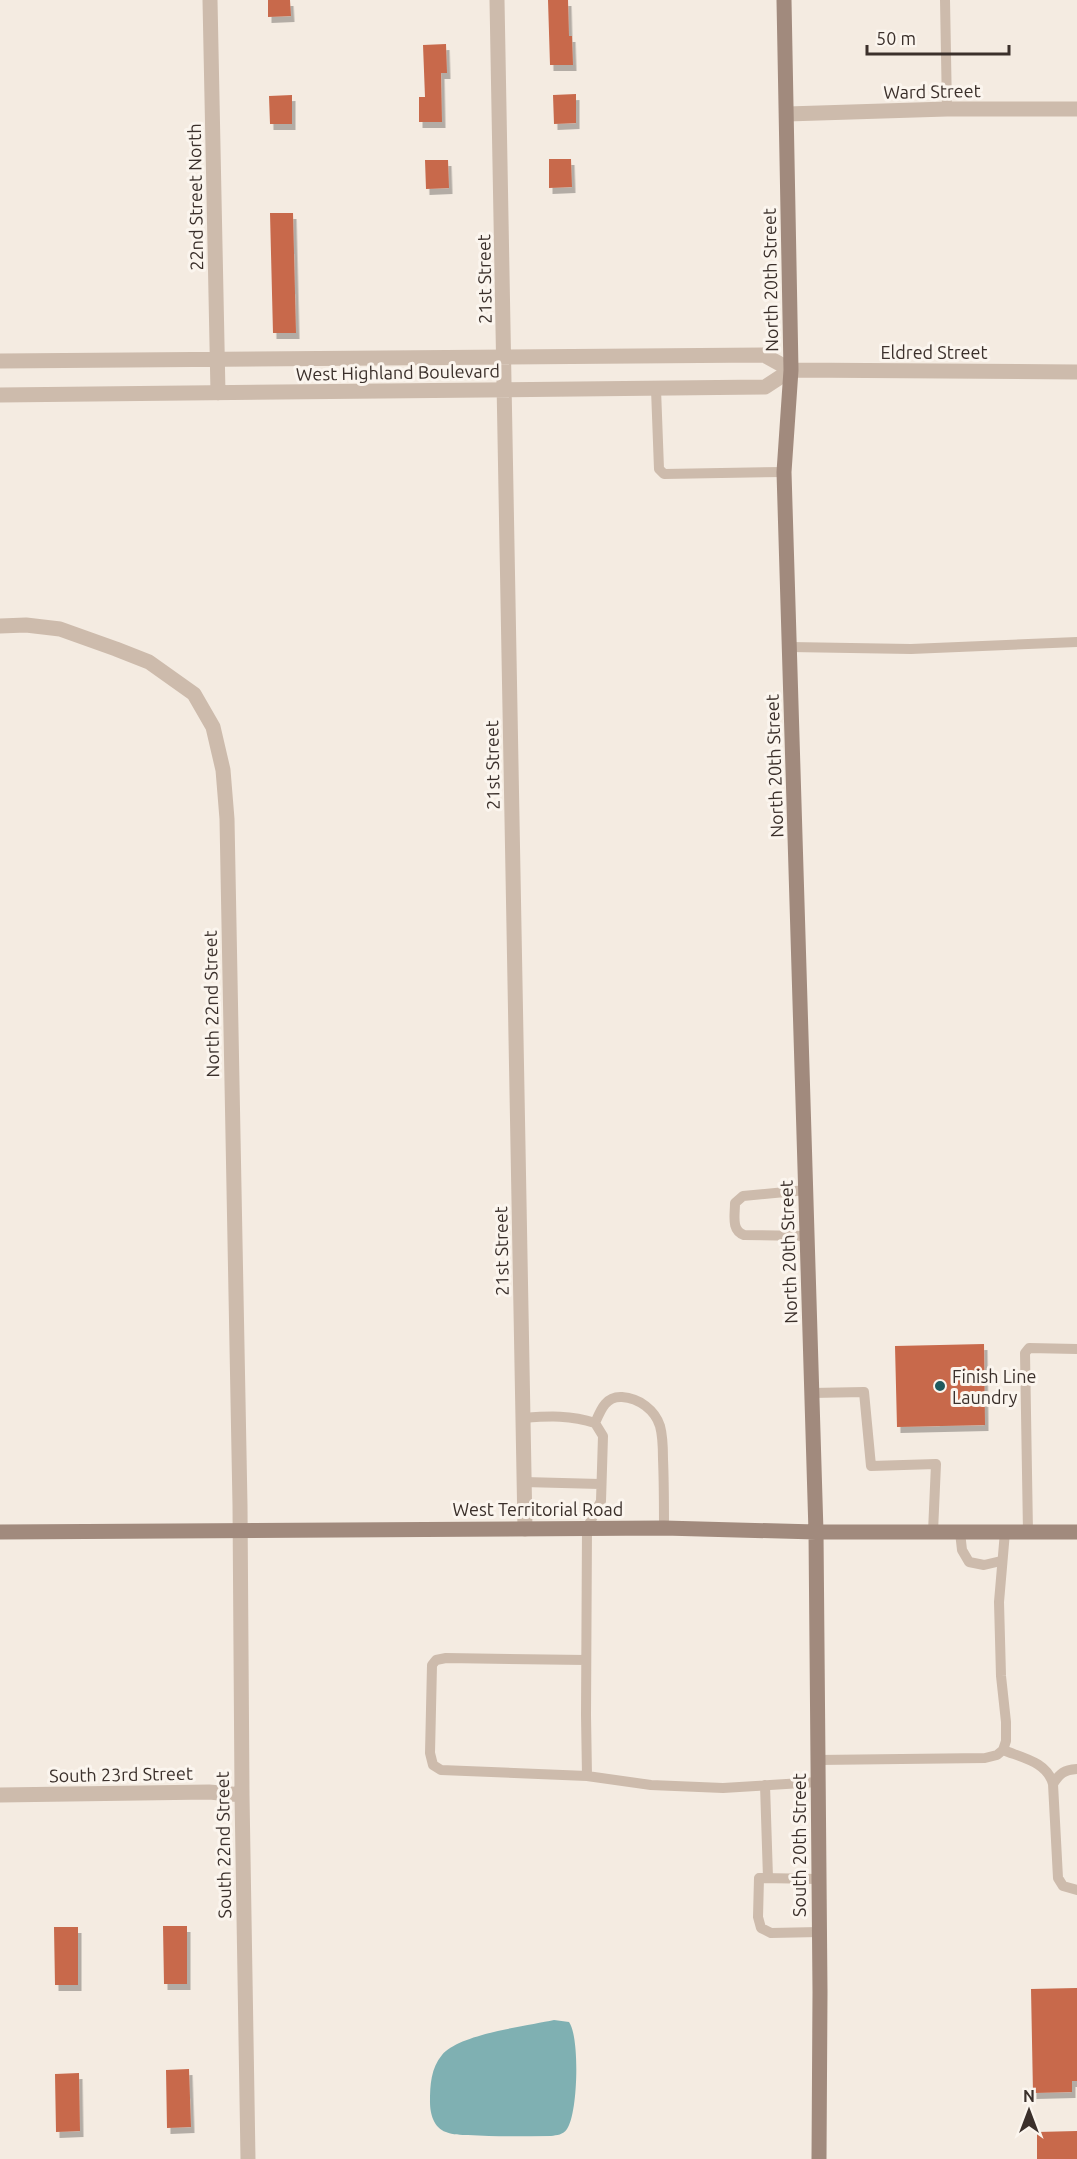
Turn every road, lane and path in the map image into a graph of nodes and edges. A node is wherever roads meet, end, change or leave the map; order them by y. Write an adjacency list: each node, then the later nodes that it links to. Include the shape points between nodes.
1 (210, 0): 9 (street, 22nd Street North)
2 (497, 0): 8 (street, 21st Street)
3 (784, 0): 7 (main road, North 20th Street)
4 (945, 0): 5 (lane)
5 (947, 109): 6 (street, Ward Street); 7 (street, Ward Street)
6 (1077, 110)
7 (787, 114): 11 (main road, North 20th Street)
8 (505, 357): 9 (street); 11 (street, via 764,355); 14 (street, 21st Street)
9 (218, 359): 10 (street); 15 (street, 22nd Street North)
10 (0, 361)
11 (791, 370): 12 (street, Eldred Street); 13 (street, West Highland Boulevard, via 765,387); 17 (main road, North 20th Street)
12 (1077, 372)
13 (656, 389): 14 (street, West Highland Boulevard); 17 (lane, via 658,469 664,474)
14 (505, 390): 15 (street, West Highland Boulevard); 25 (street, 21st Street)
15 (218, 393): 16 (street, West Highland Boulevard)
16 (0, 395)
17 (784, 472): 20 (main road, North 20th Street)
18 (0, 626): 32 (street, North 22nd Street, via 60,629 148,662 194,694 213,727 224,770 227,819)
19 (1077, 642): 20 (lane, via 911,649)
20 (790, 647): 21 (main road, North 20th Street)
21 (806, 1190): 22 (main road, North 20th Street); 22 (lane, via 739,1199 735,1203 735,1228 744,1235)
22 (807, 1236): 24 (main road, North 20th Street)
23 (1077, 1349): 38 (lane, via 1029,1348 1025,1353)
24 (812, 1393): 34 (main road, North 20th Street); 35 (lane, via 864,1392 871,1466 936,1464)
25 (524, 1418): 26 (lane, via 562,1416); 27 (street, 21st Street)
26 (595, 1423): 28 (lane, via 603,1436); 30 (lane, via 605,1403 616,1397 632,1398 656,1417 662,1437)
27 (525, 1482): 28 (lane); 31 (street, 21st Street)
28 (600, 1484): 29 (lane, via 601,1501)
29 (587, 1528): 30 (main road, West Territorial Road); 31 (main road, West Territorial Road); 41 (lane)
30 (664, 1528): 34 (main road, West Territorial Road)
31 (525, 1529): 32 (main road, West Territorial Road)
32 (240, 1530): 33 (main road, West Territorial Road); 50 (street, South 22nd Street)
33 (0, 1532)
34 (816, 1532): 35 (main road, West Territorial Road); 43 (main road, South 20th Street)
35 (933, 1532): 36 (main road, West Territorial Road)
36 (960, 1532): 37 (main road, West Territorial Road); 40 (lane, via 962,1550 969,1562 984,1565)
37 (1005, 1532): 38 (main road, West Territorial Road); 40 (lane)
38 (1028, 1532): 39 (main road, West Territorial Road)
39 (1077, 1532)
40 (1001, 1561): 42 (lane, via 1000,1644 1006,1722)
41 (586, 1660): 45 (lane); 45 (lane, via 436,1660 432,1665 430,1753 433,1765 441,1770)
42 (1003, 1750): 43 (lane, via 985,1758); 47 (lane, via 1046,1769)
43 (818, 1760): 46 (main road, South 20th Street)
44 (1077, 1769): 47 (lane, via 1059,1774)
45 (587, 1776): 48 (lane, via 661,1785)
46 (818, 1782): 48 (lane); 52 (main road, South 20th Street)
47 (1053, 1784): 53 (lane, via 1058,1878 1063,1886)
48 (765, 1785): 51 (lane)
49 (0, 1795): 50 (street, South 23rd Street)
50 (242, 1795): 55 (street, South 22nd Street)
51 (768, 1878): 52 (lane); 54 (lane, via 759,1878 761,1928 771,1933)
52 (819, 1879): 54 (main road, South 20th Street)
53 (1077, 1890)
54 (819, 1932): 56 (main road, South 20th Street)
55 (248, 2159)
56 (819, 2159)

